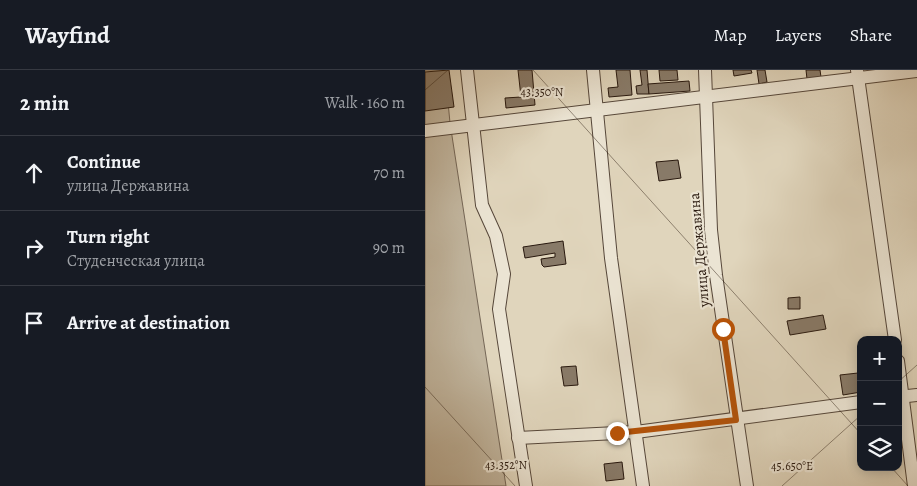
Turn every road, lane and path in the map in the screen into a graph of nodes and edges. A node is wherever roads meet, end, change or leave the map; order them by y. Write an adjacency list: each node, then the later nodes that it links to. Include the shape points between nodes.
1 (467, 70): 8 (street)
2 (593, 70): 7 (street)
3 (705, 70): 6 (street, улица Державина)
4 (917, 71): 5 (street)
5 (857, 75): 6 (street); 10 (street)
6 (708, 97): 7 (street); 15 (street, улица Державина, via 711,230)
7 (595, 108): 8 (street); 16 (street, via 611,258)
8 (473, 124): 9 (street); 17 (street, via 481,205 496,236 504,274 499,309)
9 (425, 131)
10 (894, 336)
11 (917, 395): 12 (street)
12 (902, 396)
13 (857, 403): 15 (street)
14 (902, 403): 21 (street)
15 (736, 420): 16 (street); 20 (street, улица Державина)
16 (636, 432): 17 (street); 19 (street)
17 (518, 438): 18 (street)
18 (526, 486)
19 (643, 486)
20 (747, 486)
21 (914, 486)

